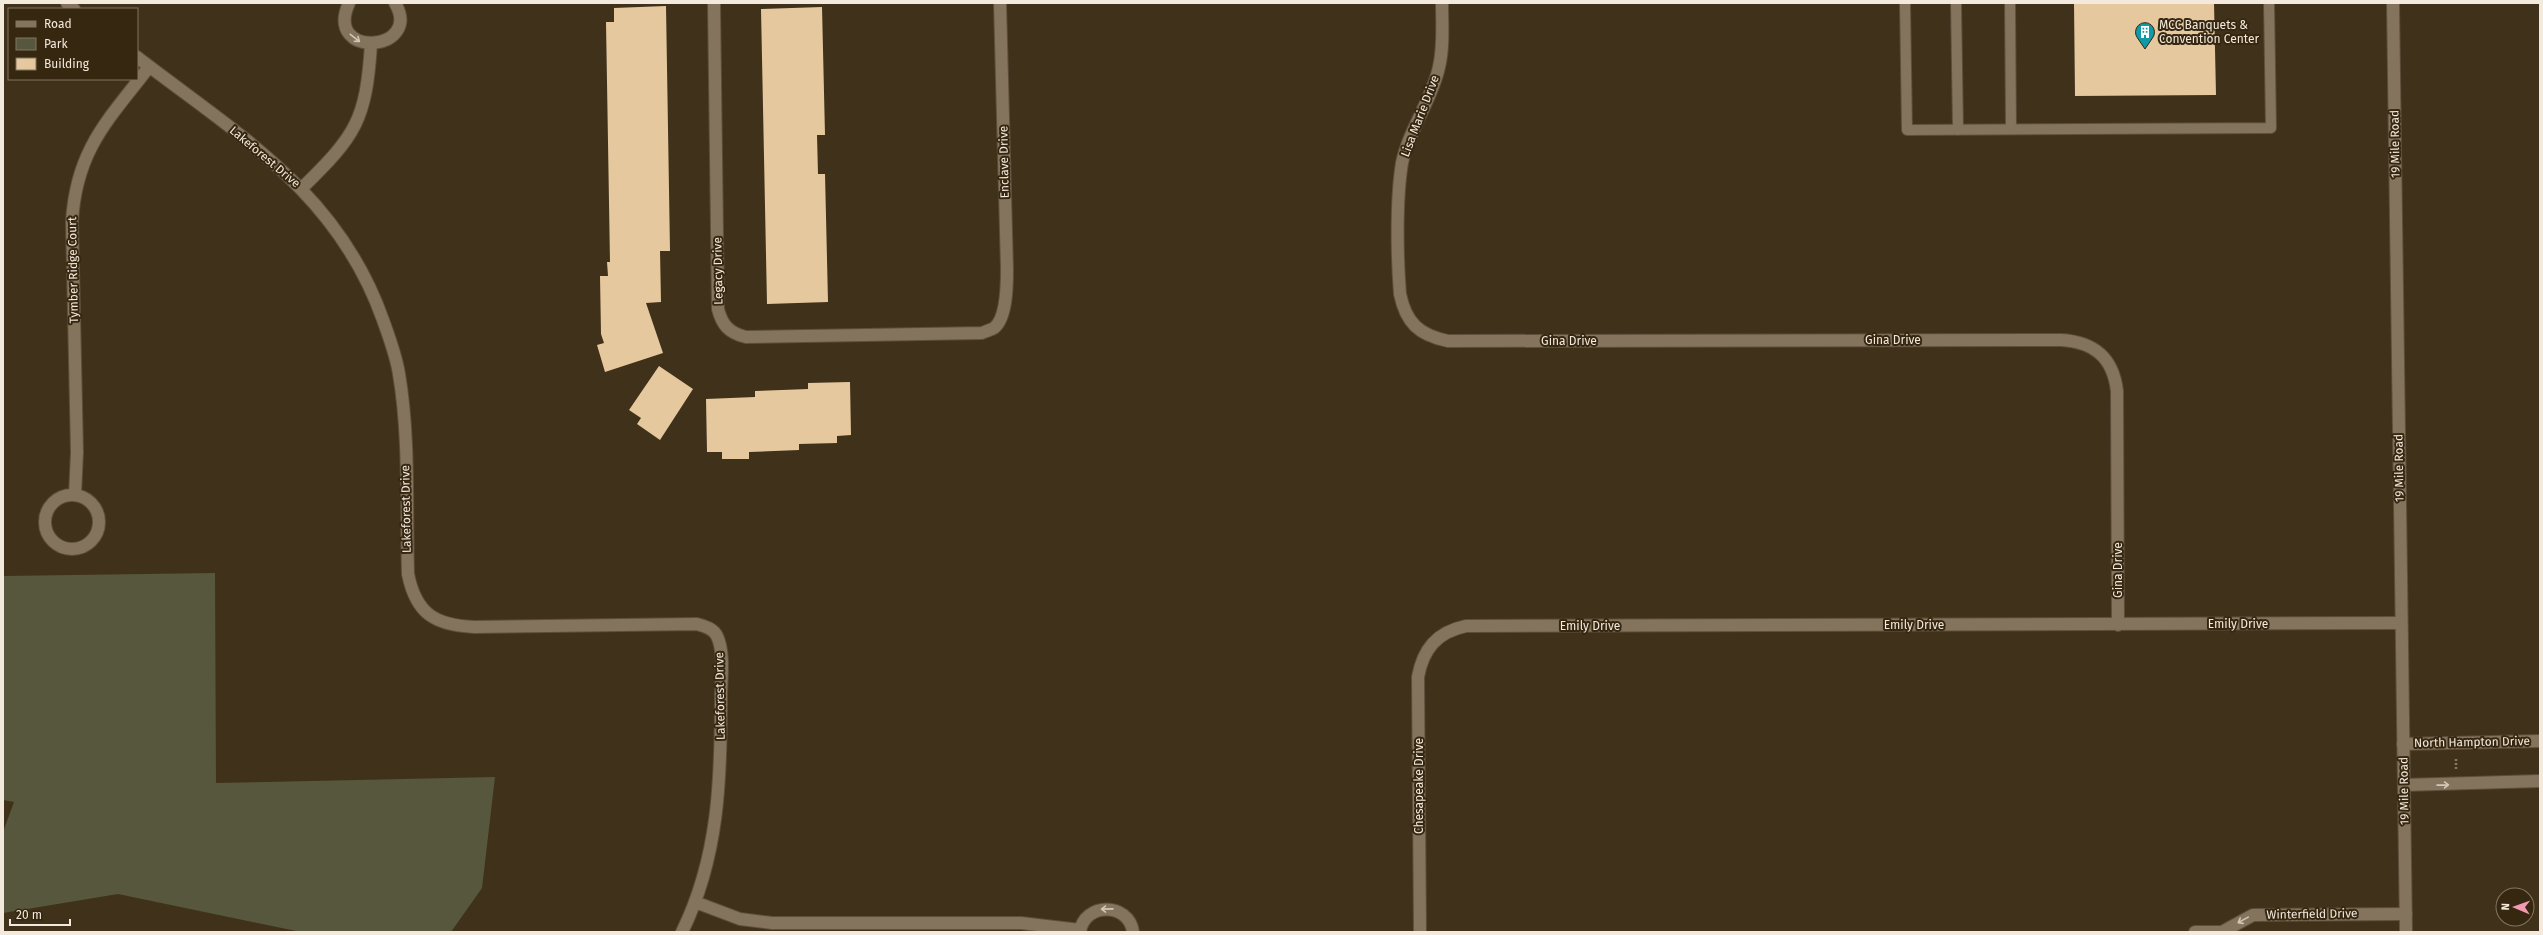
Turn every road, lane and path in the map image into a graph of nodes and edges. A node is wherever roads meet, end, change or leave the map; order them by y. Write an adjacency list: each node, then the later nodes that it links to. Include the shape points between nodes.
1 (349, 3): 11 (street, one-way to 11, via 345,18 346,26 356,39)
2 (395, 3): 11 (street, via 398,12 397,28 386,40)
3 (714, 3): 17 (street, Legacy Drive, via 718,309 726,328 736,335 746,337 982,333 994,328)
4 (1000, 3): 17 (street, Enclave Drive, via 1007,269 1006,297)
5 (1442, 3): 18 (street, Lisa Marie Drive, via 1439,67 1409,143 1400,183 1400,294 1404,310)
6 (1904, 3): 15 (lane, via 1906,130)
7 (1956, 3): 15 (lane)
8 (2010, 3): 14 (lane)
9 (2269, 3): 14 (lane, via 2271,128)
10 (2393, 3): 20 (street, 19 Mile Road)
11 (371, 44): 16 (street, via 366,99 358,121 339,152)
12 (138, 58): 13 (street, Lakeforest Drive)
13 (149, 67): 16 (street, Lakeforest Drive, via 262,153); 19 (street, Tymber Ridge Court, via 98,132 81,168 73,197 77,452)
14 (2011, 129): 15 (lane)
15 (1958, 130)
16 (302, 188): 27 (street, Lakeforest Drive, via 351,252 366,278 389,337 399,371 403,402 408,574 411,590 418,604 428,615 455,626 697,624 709,628 716,635 720,654 720,787 711,850)
17 (1000, 320)
18 (1411, 322): 21 (street, Gina Drive, via 1422,332 1448,341 2061,340 2076,341 2089,346 2109,362 2115,376 2117,391)
19 (75, 496): 19 (street, via 66,496 54,502 45,521 46,530 53,541 64,548 73,549 89,543 95,536 98,523 96,510 90,503)
20 (2401, 623): 21 (street, Emily Drive); 24 (street, 19 Mile Road)
21 (2118, 625): 22 (street, Emily Drive, via 1466,626 1440,635)
22 (1432, 644): 32 (street, Chesapeake Drive, via 1425,653 1418,677)
23 (2540, 741): 24 (street, North Hampton Drive)
24 (2403, 744): 26 (street, 19 Mile Road)
25 (2540, 781): 26 (street, one-way to 25)
26 (2404, 785): 28 (street, 19 Mile Road)
27 (695, 902): 29 (street, via 740,919 772,923 1021,923); 30 (street, Lakeforest Drive)
28 (2406, 914): 34 (street, Winterfield Drive, one-way to 34, via 2253,915); 35 (street, 19 Mile Road)
29 (1080, 931): 31 (street, one-way to 29, via 1128,919 1122,913 1105,908 1089,915)
30 (682, 932)
31 (1132, 932)
32 (1420, 932)
33 (2196, 932): 34 (street, Winterfield Drive)
34 (2222, 932)
35 (2406, 932)

